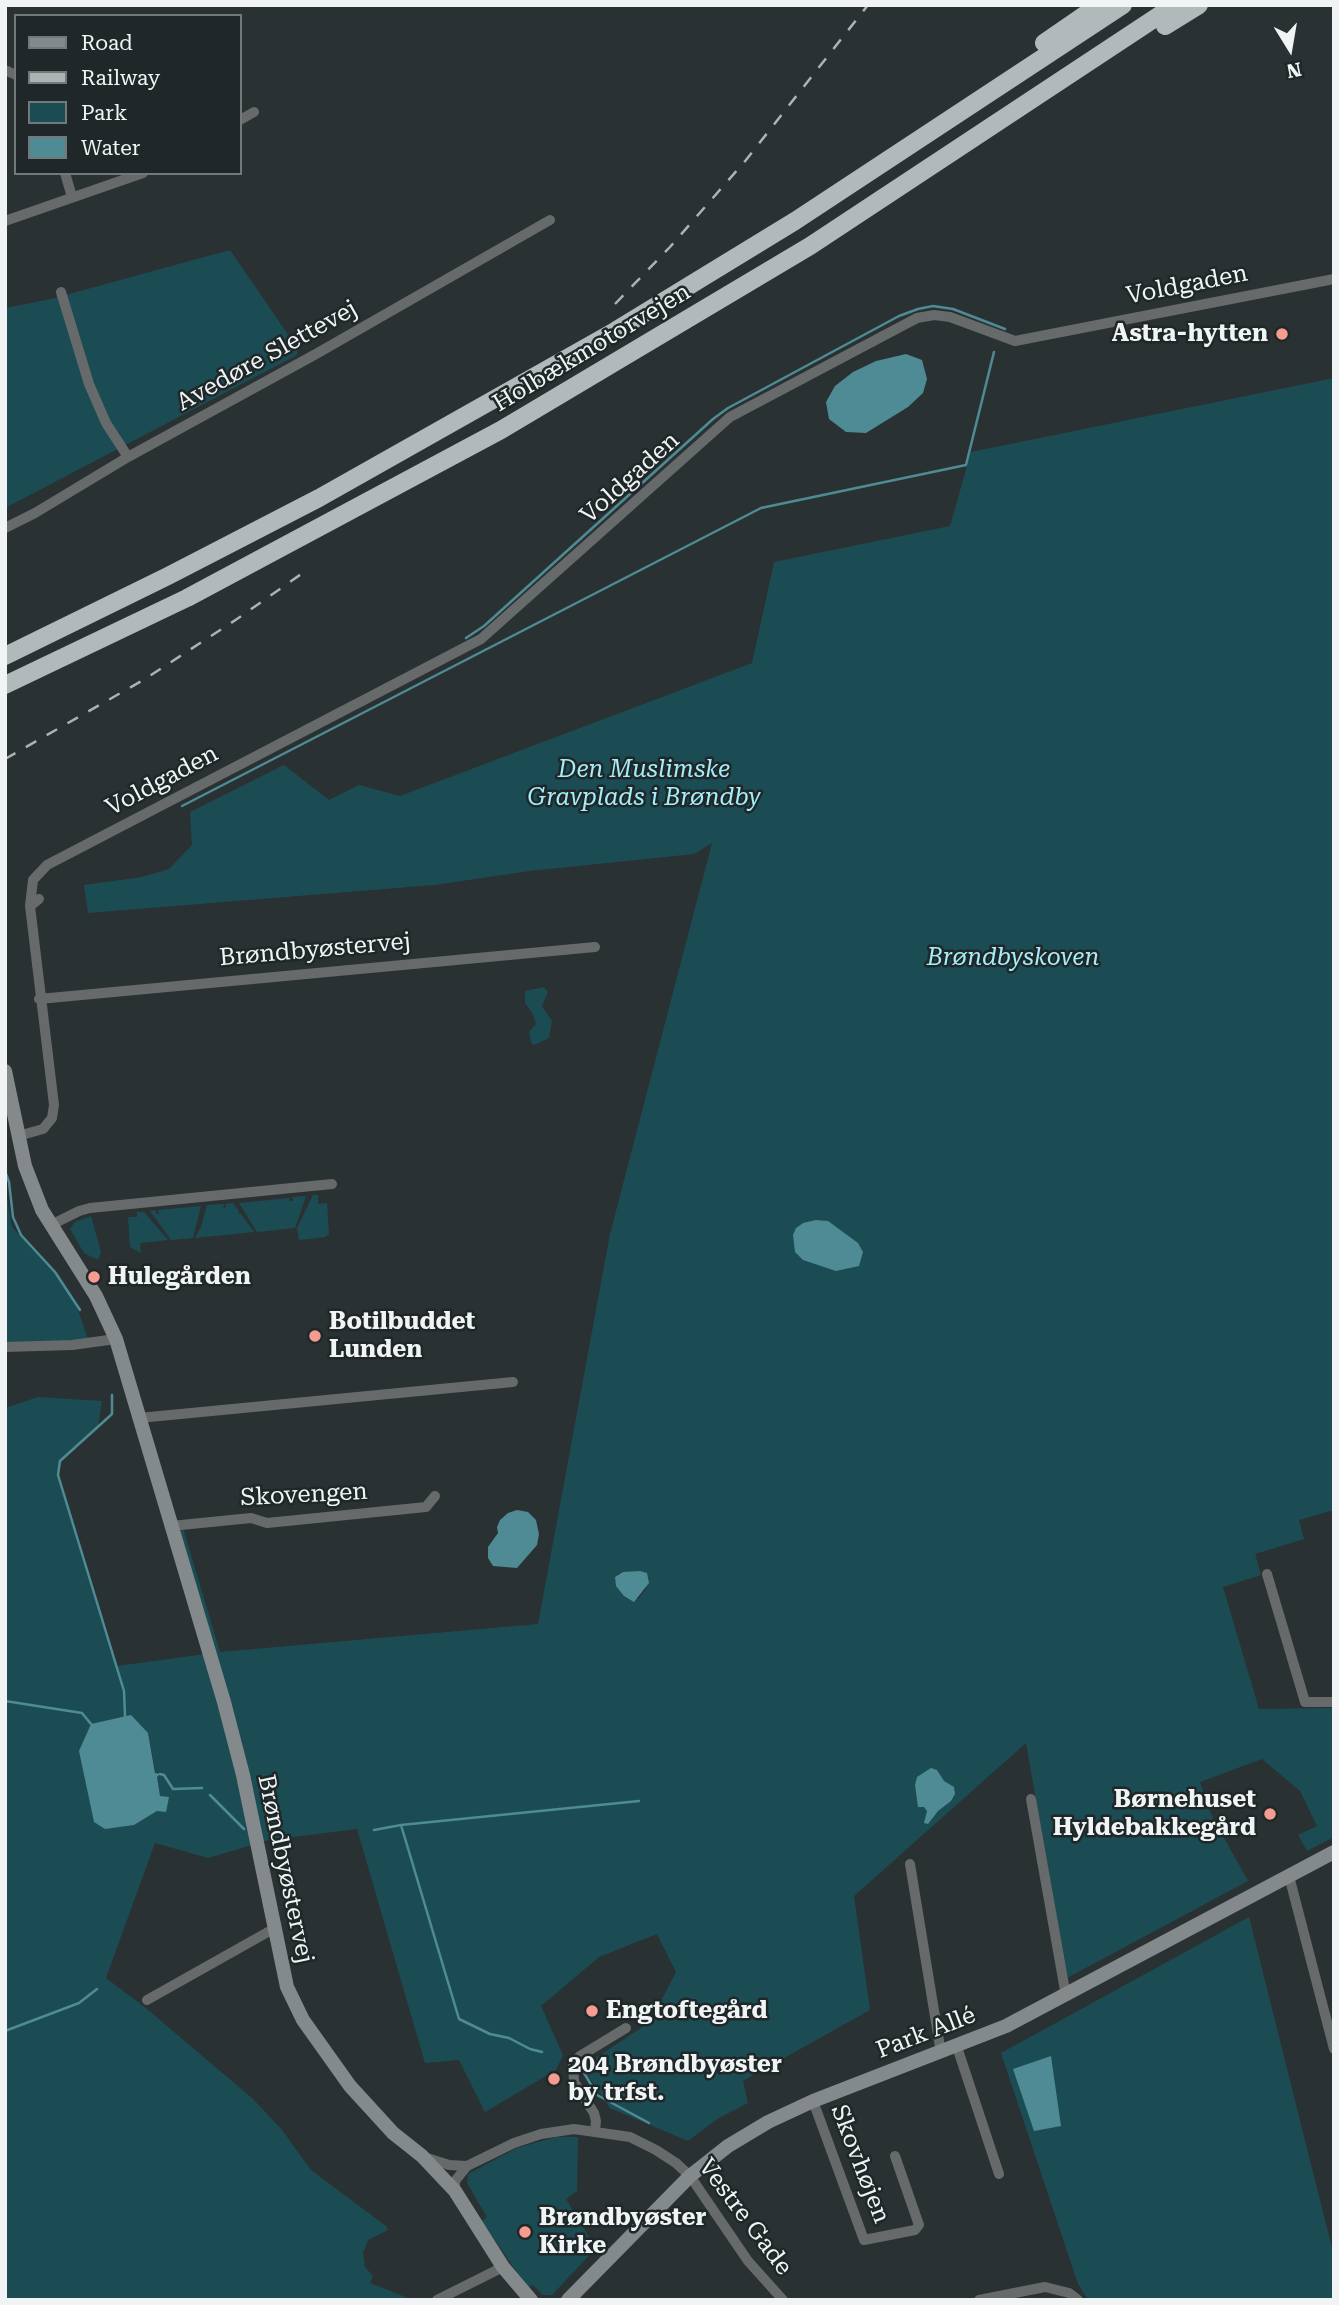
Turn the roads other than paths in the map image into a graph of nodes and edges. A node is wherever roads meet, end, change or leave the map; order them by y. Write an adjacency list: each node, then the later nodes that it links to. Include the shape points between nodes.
1 (1099, 5): 7 (highway, via 1019,60)
2 (1123, 5): 7 (highway, Holbækmotorvejen)
3 (1175, 5): 5 (highway, Holbækmotorvejen)
4 (1199, 5): 5 (highway)
5 (1040, 95): 19 (highway, Holbækmotorvejen, via 810,246 501,430 199,591)
6 (254, 112): 8 (street)
7 (957, 114): 18 (highway, Holbækmotorvejen, via 795,221 485,406 261,528)
8 (242, 119)
9 (66, 175): 11 (street)
10 (137, 175): 11 (street)
11 (72, 197): 13 (street)
12 (550, 220): 16 (street, Avedøre Slettevej)
13 (5, 221)
14 (1334, 279): 21 (street, Voldgaden, via 1015,341 950,317 917,318 730,417 481,639 47,865 33,880)
15 (61, 292): 16 (street, via 89,384)
16 (128, 457): 17 (street, Avedøre Slettevej)
17 (5, 528)
18 (5, 656)
19 (5, 685)
20 (39, 899): 21 (street)
21 (30, 906): 23 (street)
22 (595, 947): 23 (street, Brøndbyøstervej)
23 (39, 999): 25 (street, via 53,1114 43,1129)
24 (5, 1071): 25 (street, Brøndbyøstervej)
25 (18, 1136): 27 (street, Brøndbyøstervej, via 24,1166)
26 (332, 1184): 27 (street, via 90,1208)
27 (51, 1225): 28 (street, Brøndbyøstervej, via 96,1296)
28 (116, 1339): 29 (street); 31 (street, Brøndbyøstervej)
29 (5, 1347)
30 (513, 1382): 31 (street)
31 (139, 1418): 33 (street, Brøndbyøstervej)
32 (435, 1496): 33 (street, Skovengen, via 426,1507 267,1523 251,1518)
33 (172, 1526): 40 (street, Brøndbyøstervej, via 243,1775)
34 (1267, 1574): 35 (street, via 1306,1702)
35 (1334, 1702)
36 (1031, 1799): 41 (street)
37 (1334, 1852): 39 (street, Park Allé)
38 (909, 1864): 46 (street)
39 (1289, 1876): 41 (street, Park Allé); 45 (street)
40 (275, 1928): 42 (street); 49 (street, Brøndbyøstervej, via 287,1987 303,2020 369,2109)
41 (1066, 1996): 44 (street, Park Allé)
42 (147, 2000)
43 (626, 2028): 48 (street, via 573,2063 574,2082 593,2113)
44 (957, 2047): 46 (street, Park Allé); 52 (street)
45 (1334, 2049)
46 (941, 2053): 47 (street, Park Allé)
47 (813, 2101): 50 (street, Skovhøjen, via 864,2240 915,2230 919,2225); 53 (street, Park Allé, via 728,2146)
48 (595, 2130): 51 (street, Vestre Gade, via 541,2134); 53 (street, Vestre Gade, via 630,2137)
49 (422, 2156): 51 (street); 54 (street, Brøndbyøstervej)
50 (895, 2157)
51 (467, 2166): 54 (street, via 455,2181)
52 (999, 2174)
53 (690, 2176): 58 (street, Park Allé); 59 (street, Vestre Gade, via 748,2262)
54 (455, 2191): 55 (street, Brøndbyøstervej)
55 (503, 2267): 56 (street); 57 (street, Brøndbyøstervej)
56 (437, 2300)
57 (531, 2300)
58 (568, 2300)
59 (783, 2300)
60 (979, 2300): 61 (street, via 1045,2287)
61 (1078, 2300)

